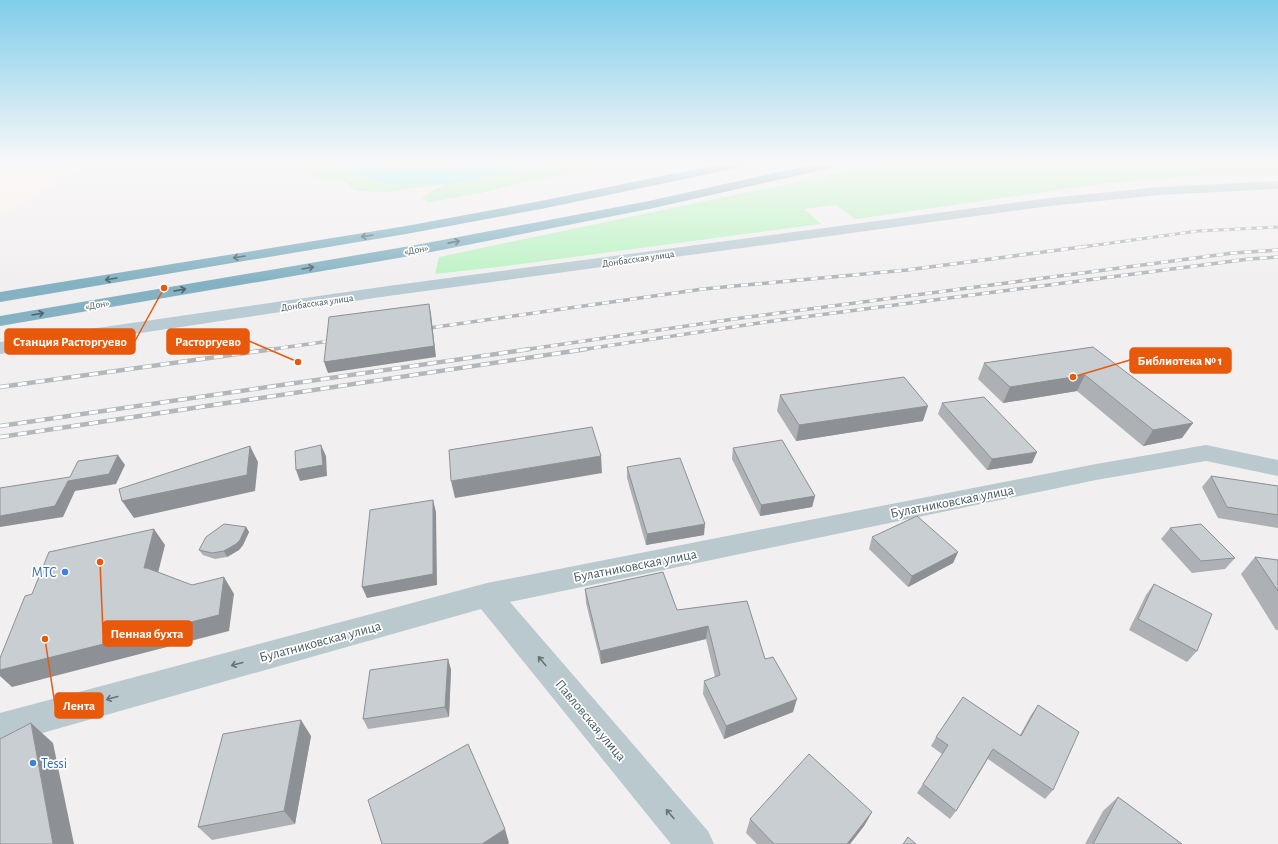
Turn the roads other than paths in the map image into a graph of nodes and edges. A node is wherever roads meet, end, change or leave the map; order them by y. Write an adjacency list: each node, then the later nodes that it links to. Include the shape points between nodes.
1 (549, 203): 4 (highway, «Дон», one-way to 4, via 406,230)
2 (656, 203): 5 (highway, «Дон», one-way to 2, via 416,250)
3 (1040, 203): 6 (street, Донбасская улица, via 381,292)
4 (0, 297)
5 (0, 321)
6 (0, 348)
7 (1278, 468): 8 (street, Булатниковская улица, via 1206,453 1088,473)
8 (487, 595): 9 (street, Булатниковская улица, one-way to 9); 10 (street, Павловская улица, one-way to 8)
9 (0, 729)
10 (695, 844)

